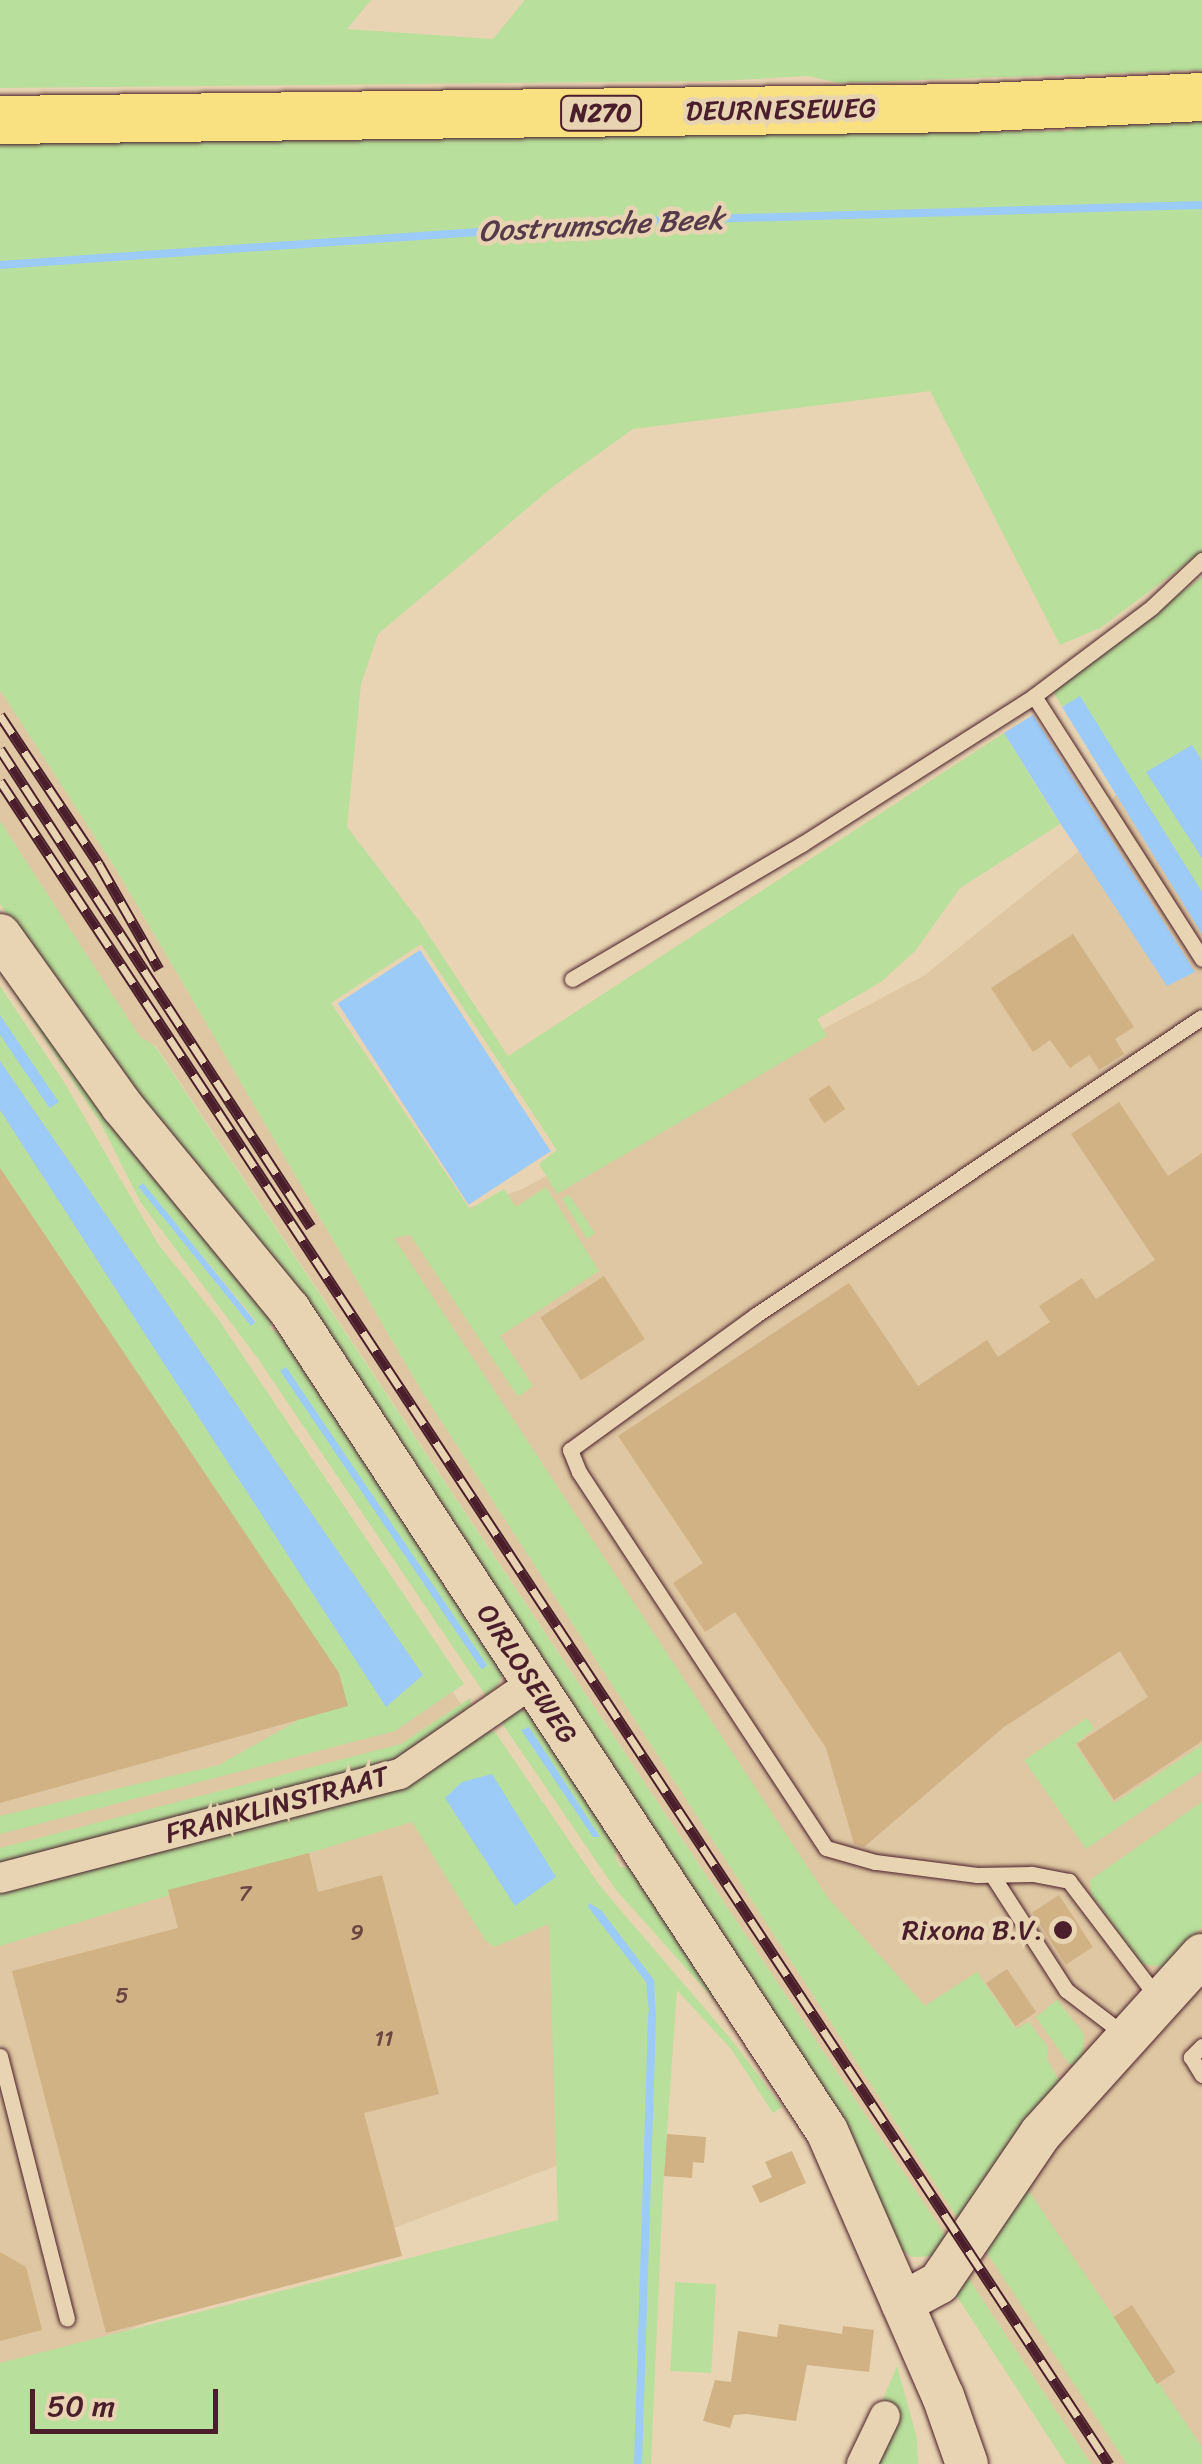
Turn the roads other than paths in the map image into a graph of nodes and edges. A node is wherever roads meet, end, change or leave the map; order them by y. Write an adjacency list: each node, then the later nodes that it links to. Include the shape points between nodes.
1 (1202, 97): 2 (main road, DEURNESEWEG / N270, via 969,108)
2 (0, 120)
3 (1202, 560): 4 (lane)
4 (1034, 696): 6 (lane); 7 (lane, via 802,844)
5 (0, 934): 9 (street, OIRLOSEWEG, via 122,1106 288,1309)
6 (1202, 960)
7 (572, 979)
8 (1202, 1017): 10 (lane, via 756,1315 570,1450 826,1848 875,1862)
9 (532, 1683): 11 (street, FRANKLINSTRAAT, via 400,1774); 20 (street, OIRLOSEWEG, via 828,2131)
10 (992, 1875): 13 (lane, via 1069,1881); 14 (lane, via 1066,1990)
11 (0, 1878)
12 (1202, 1955): 13 (street)
13 (1160, 2002): 14 (street)
14 (1128, 2038): 20 (street, via 1041,2133 939,2284)
15 (1202, 2046): 17 (lane, via 1192,2057)
16 (0, 2056): 18 (lane)
17 (1202, 2076)
18 (18, 2126): 19 (lane); 21 (lane)
19 (0, 2130)
20 (902, 2303): 24 (street, OIRLOSEWEG)
21 (67, 2319)
22 (885, 2416): 23 (street)
23 (862, 2464)
24 (967, 2464)

